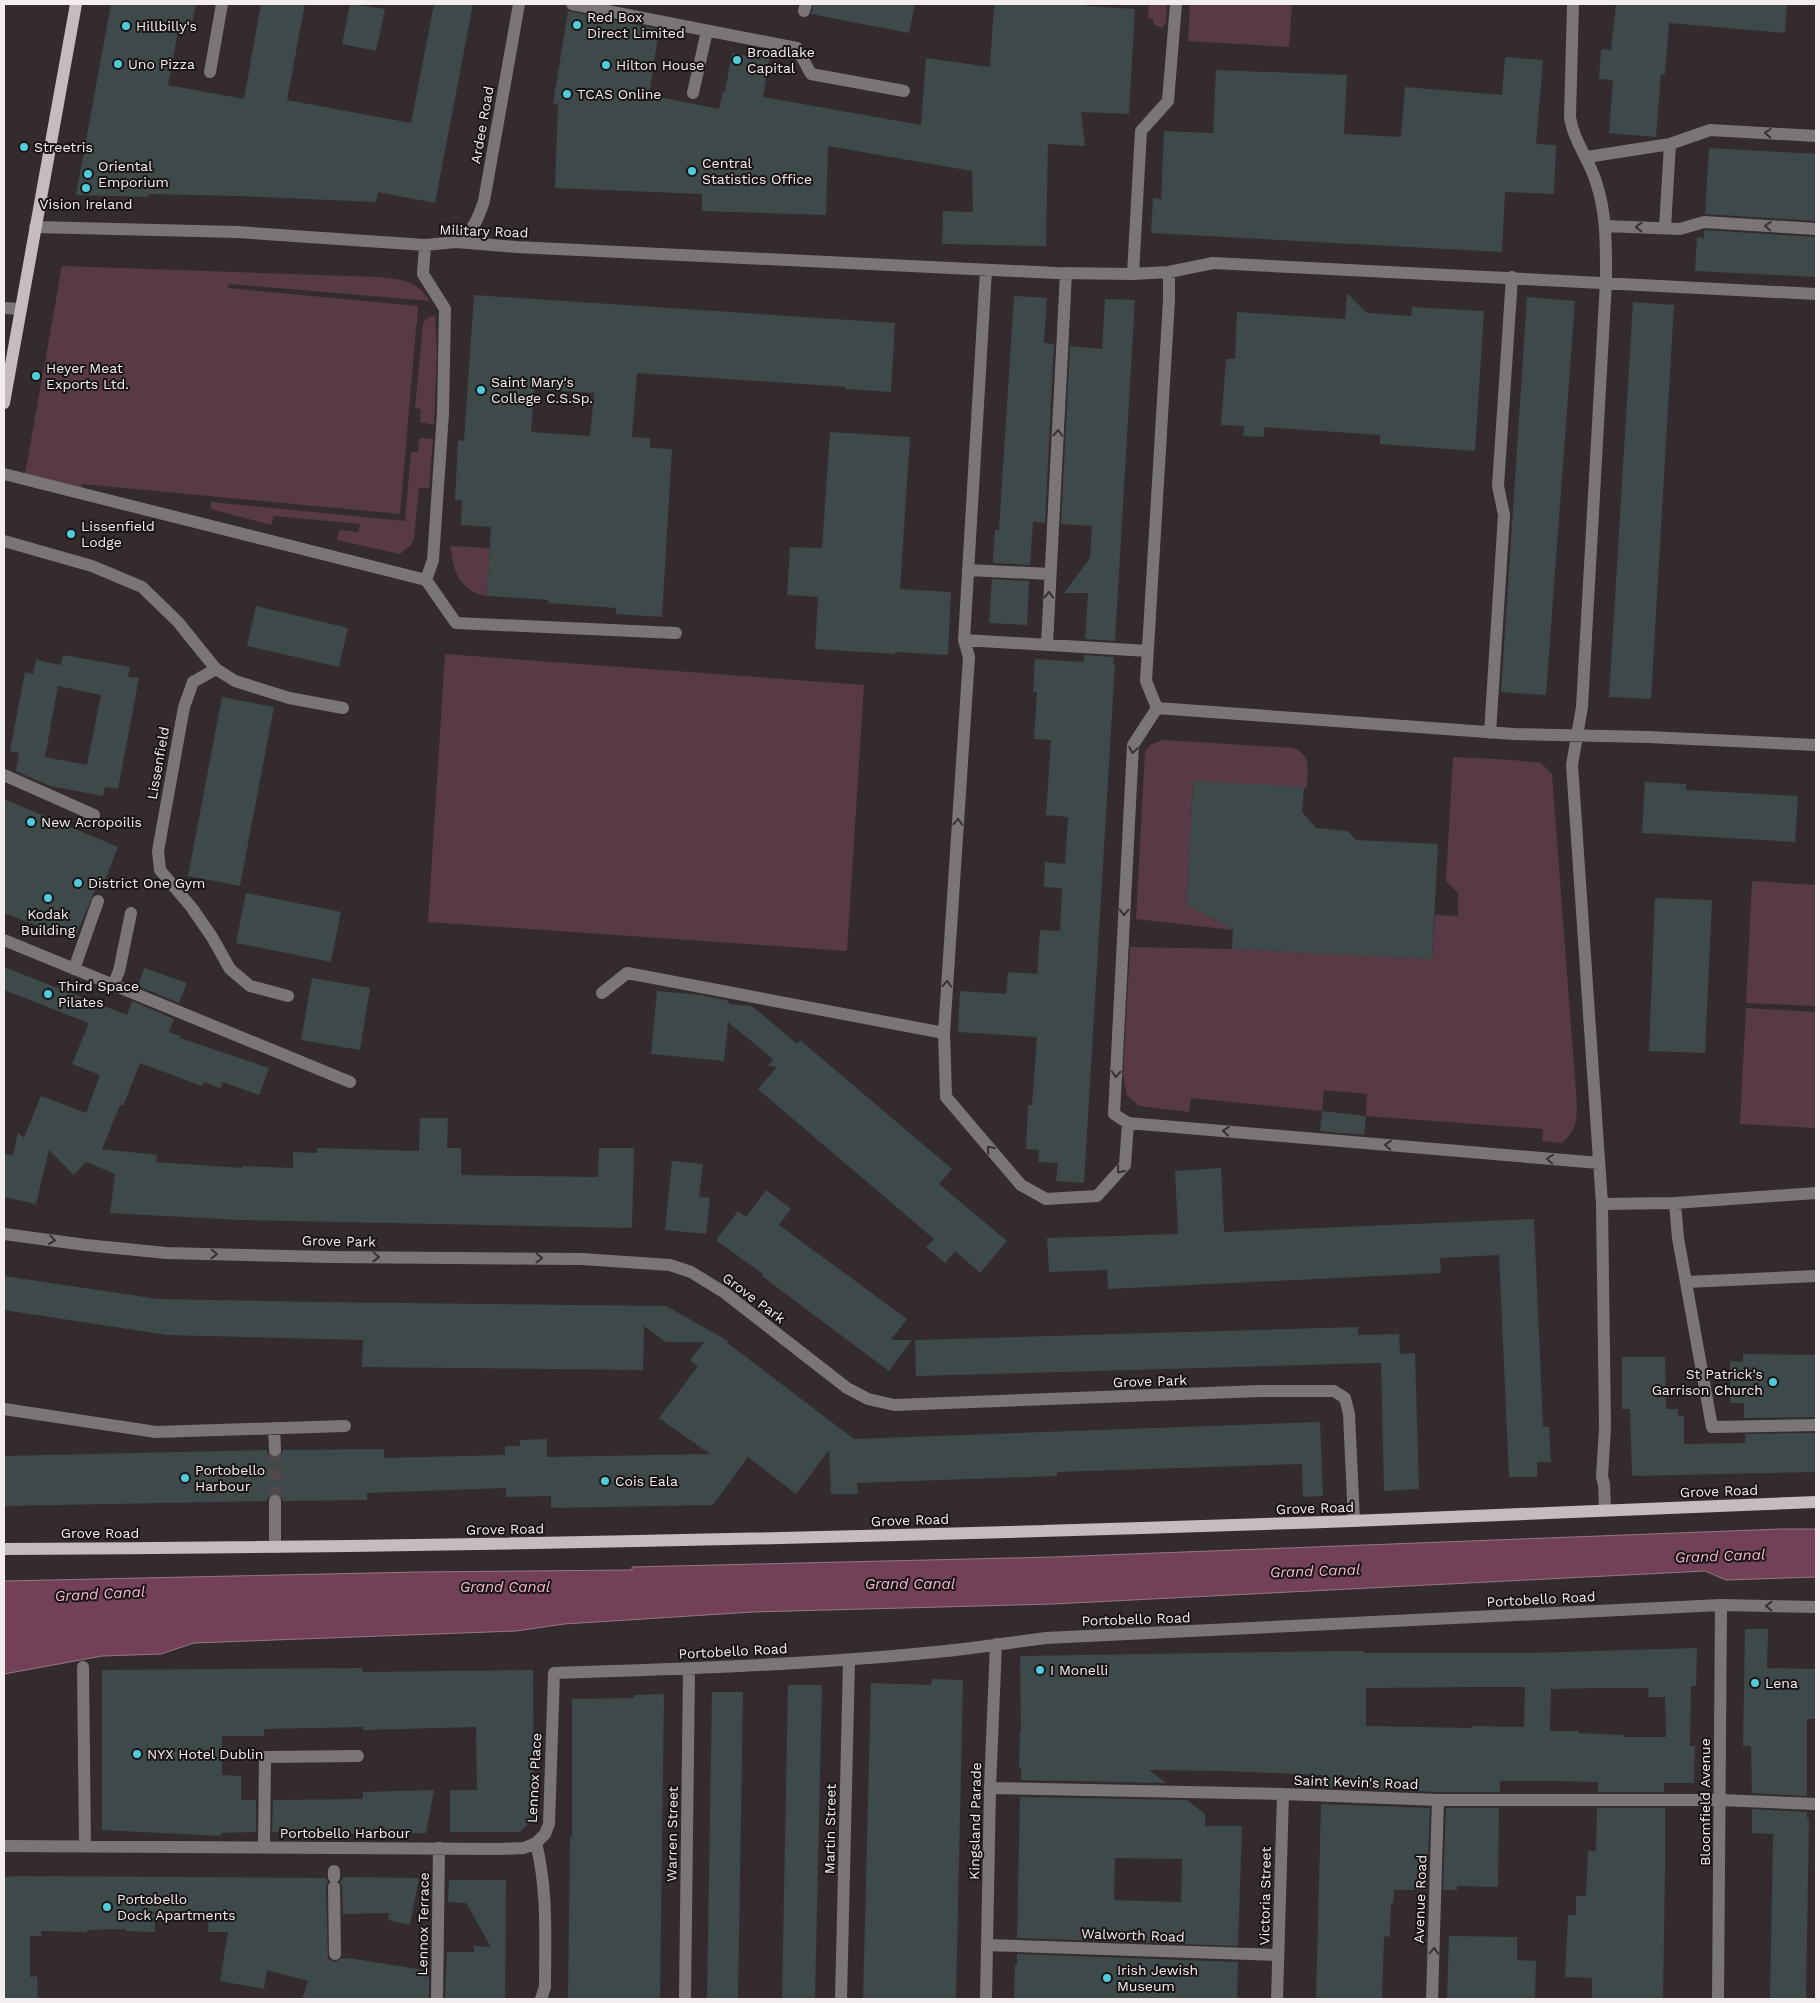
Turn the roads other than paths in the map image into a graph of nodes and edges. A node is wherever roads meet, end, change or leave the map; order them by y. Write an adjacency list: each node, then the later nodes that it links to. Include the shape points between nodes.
1 (76, 4): 15 (main road)
2 (222, 4): 8 (street)
3 (519, 4): 18 (street, Ardee Road, via 484,201 478,221)
4 (572, 4): 7 (street)
5 (1176, 4): 23 (street, via 1168,101 1141,131)
6 (1573, 4): 13 (street, via 1570,117 1572,130)
7 (707, 30): 9 (street, via 797,48 811,74); 10 (street)
8 (210, 72)
9 (904, 91)
10 (693, 93)
11 (1816, 136): 12 (street, one-way to 12, via 1710,130)
12 (1670, 144): 13 (street); 16 (street)
13 (1587, 157): 14 (street, via 1597,182)
14 (1605, 226): 16 (street, one-way to 14); 25 (street)
15 (35, 227): 19 (street, Military Road, via 237,232); 28 (main road)
16 (1665, 228): 17 (street, one-way to 16, via 1704,222)
17 (1816, 229)
18 (456, 242): 19 (street, Military Road); 20 (street, Military Road)
19 (425, 245): 34 (street, via 423,274 445,309 443,413 433,560)
20 (986, 270): 22 (street, Military Road); 32 (street)
21 (1169, 272): 23 (street, Military Road); 24 (street, Military Road, via 1213,263); 38 (street)
22 (1066, 273): 23 (street, Military Road); 33 (street, one-way to 22)
23 (1133, 274)
24 (1512, 277): 25 (street, Military Road); 42 (street, via 1498,486 1504,515)
25 (1606, 282): 26 (street, Military Road); 43 (street)
26 (1816, 294)
27 (4, 308): 28 (street)
28 (20, 309): 29 (main road)
29 (4, 402)
30 (4, 474): 34 (street)
31 (4, 541): 39 (street, via 92,566 142,587 178,622)
32 (968, 570): 33 (street); 36 (street)
33 (1050, 574): 37 (street, one-way to 33)
34 (426, 580): 35 (street, via 456,623)
35 (676, 633)
36 (964, 640): 37 (street); 54 (street, one-way to 36, via 969,658)
37 (1047, 644): 38 (street)
38 (1148, 651): 41 (street, via 1146,681)
39 (216, 668): 40 (street, via 235,681 289,698); 53 (street, Lissenfield, via 193,682 184,707 158,852 160,870 192,908 230,969 250,986)
40 (343, 708)
41 (1157, 708): 42 (street); 56 (street, one-way to 56, via 1132,745 1114,1114)
42 (1490, 732): 43 (street)
43 (1578, 736): 44 (street); 57 (street, via 1572,765)
44 (1816, 745)
45 (4, 774): 46 (street)
46 (94, 815)
47 (98, 901): 50 (street)
48 (132, 913): 51 (street)
49 (4, 940): 50 (street)
50 (74, 969): 51 (street)
51 (113, 985): 55 (street)
52 (602, 993): 54 (street, via 627,974)
53 (288, 996)
54 (944, 1032): 56 (street, one-way to 54, via 1125,1165 1097,1196 1046,1199 1021,1185 946,1097)
55 (350, 1082)
56 (1128, 1123): 57 (street, one-way to 56)
57 (1599, 1163): 60 (street)
58 (1816, 1192): 59 (street)
59 (1676, 1203): 60 (street); 63 (street)
60 (1602, 1204): 71 (street, via 1605,1427 1602,1477)
61 (4, 1234): 72 (street, Grove Park, one-way to 72, via 166,1253 582,1259 670,1265 690,1272 725,1292 847,1388 868,1399 894,1405 1334,1391 1345,1398 1349,1414)
62 (1816, 1276): 63 (street)
63 (1686, 1282): 65 (street, via 1712,1426)
64 (4, 1409): 67 (street, via 156,1432)
65 (1816, 1425)
66 (345, 1426): 67 (street)
67 (274, 1428): 68 (street)
68 (275, 1450)
69 (275, 1501): 73 (street)
70 (1816, 1502): 71 (main road, Grove Road)
71 (1605, 1510): 72 (main road, Grove Road)
72 (1354, 1521): 73 (main road, Grove Road, via 736,1540)
73 (275, 1547): 74 (main road, Grove Road)
74 (4, 1549)
75 (1721, 1605): 76 (street, Portobello Road, one-way to 75); 77 (street, Portobello Road, via 1046,1638); 86 (street, Bloomfield Avenue)
76 (1816, 1607)
77 (996, 1644): 78 (street, Portobello Road); 83 (street, Kingsland Parade)
78 (849, 1660): 80 (street, Portobello Road); 100 (street, Martin Street)
79 (83, 1667): 90 (street)
80 (689, 1669): 81 (street, Portobello Road); 99 (street, Warren Street)
81 (554, 1673): 88 (street, Lennox Place, via 549,1824)
82 (358, 1756): 91 (street, via 265,1757)
83 (990, 1788): 84 (street, Saint Kevin's Road); 94 (street, Kingsland Parade)
84 (1283, 1794): 85 (street, Saint Kevin's Road); 96 (street, Victoria Street)
85 (1438, 1800): 86 (street, Saint Kevin's Road); 103 (street, Avenue Road, one-way to 85)
86 (1720, 1800): 87 (street, Saint Kevin's Road); 104 (street, Bloomfield Avenue)
87 (1816, 1804)
88 (536, 1843): 92 (street, Portobello Harbour, via 524,1848); 98 (street, Lennox Place, via 545,1892 545,1987)
89 (4, 1846): 90 (street, Portobello Harbour)
90 (86, 1846): 91 (street, Portobello Harbour)
91 (264, 1847): 92 (street, Portobello Harbour)
92 (439, 1848): 97 (street, Lennox Terrace)
93 (334, 1879): 95 (street)
94 (987, 1945): 96 (street, Walworth Road); 101 (street, Kingsland Parade)
95 (335, 1954)
96 (1278, 1955): 102 (street, Victoria Street)
97 (437, 1999)
98 (541, 1999)
99 (685, 1999)
100 (842, 1999)
101 (986, 1999)
102 (1277, 1999)
103 (1432, 1999)
104 (1718, 1999)

